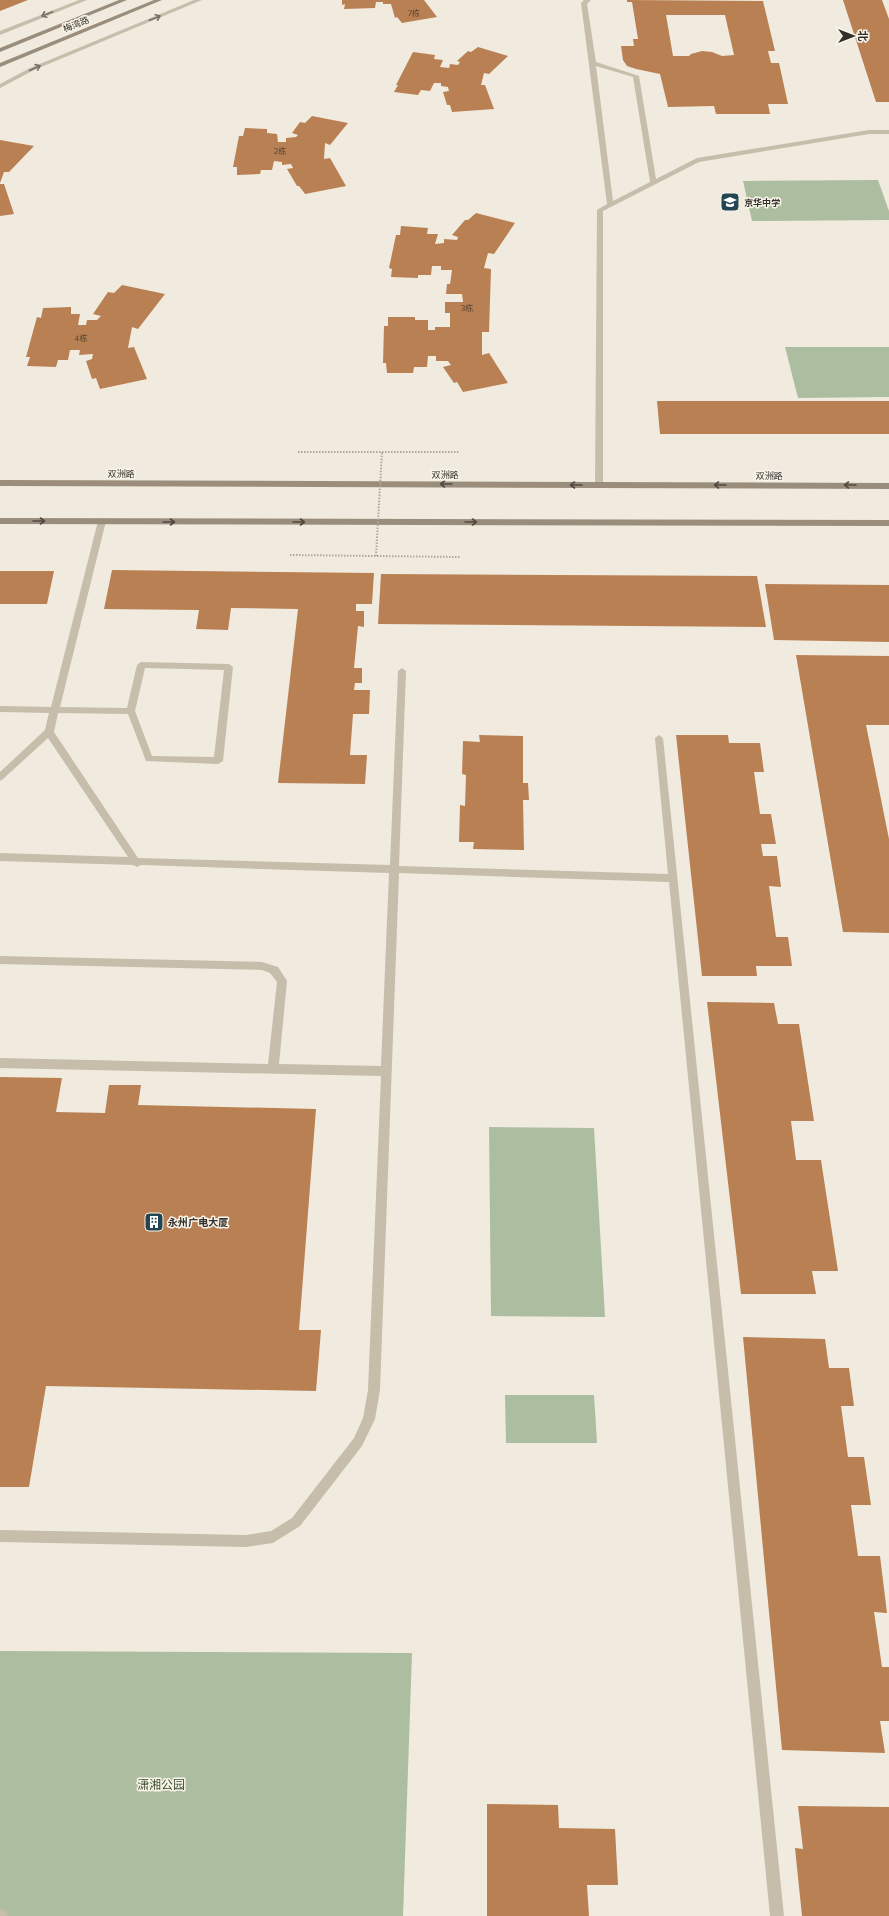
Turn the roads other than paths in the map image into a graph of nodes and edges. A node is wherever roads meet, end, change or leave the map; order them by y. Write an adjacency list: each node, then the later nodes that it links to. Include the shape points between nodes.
1 (84, 0): 6 (lane, one-way to 6)
2 (124, 0): 7 (main road, 梅湾路)
3 (159, 0): 9 (main road, 梅湾路)
4 (199, 0): 10 (lane, one-way to 4, via 32,69)
5 (588, 0): 8 (lane, via 584,3)
6 (0, 33)
7 (0, 50)
8 (593, 63): 12 (lane, via 636,76); 13 (lane)
9 (0, 65)
10 (0, 86)
11 (889, 132): 12 (lane, via 869,132 697,160)
12 (653, 183): 13 (lane)
13 (610, 204): 15 (lane, via 600,210)
14 (0, 483): 15 (main road, 双洲路, one-way to 14)
15 (599, 485): 16 (main road, 双洲路, one-way to 15)
16 (889, 486)
17 (0, 521): 18 (main road, one-way to 18)
18 (102, 521): 19 (main road, one-way to 19); 22 (lane)
19 (889, 523)
20 (402, 671): 29 (lane)
21 (0, 709): 22 (lane)
22 (55, 710): 23 (lane); 24 (lane)
23 (131, 711): 23 (lane, via 149,759 218,761 229,667 140,665)
24 (49, 732): 26 (lane); 28 (lane)
25 (659, 738): 30 (lane)
26 (0, 777)
27 (0, 857): 28 (lane)
28 (137, 863): 29 (lane)
29 (394, 870): 30 (lane); 34 (lane)
30 (672, 878): 36 (lane)
31 (0, 960): 33 (lane, via 262,966 274,970 282,981)
32 (0, 1063): 33 (lane)
33 (273, 1069): 34 (lane)
34 (386, 1071): 35 (lane, via 374,1390 369,1419 358,1442 296,1522 273,1538 246,1541)
35 (0, 1536)
36 (777, 1916)

